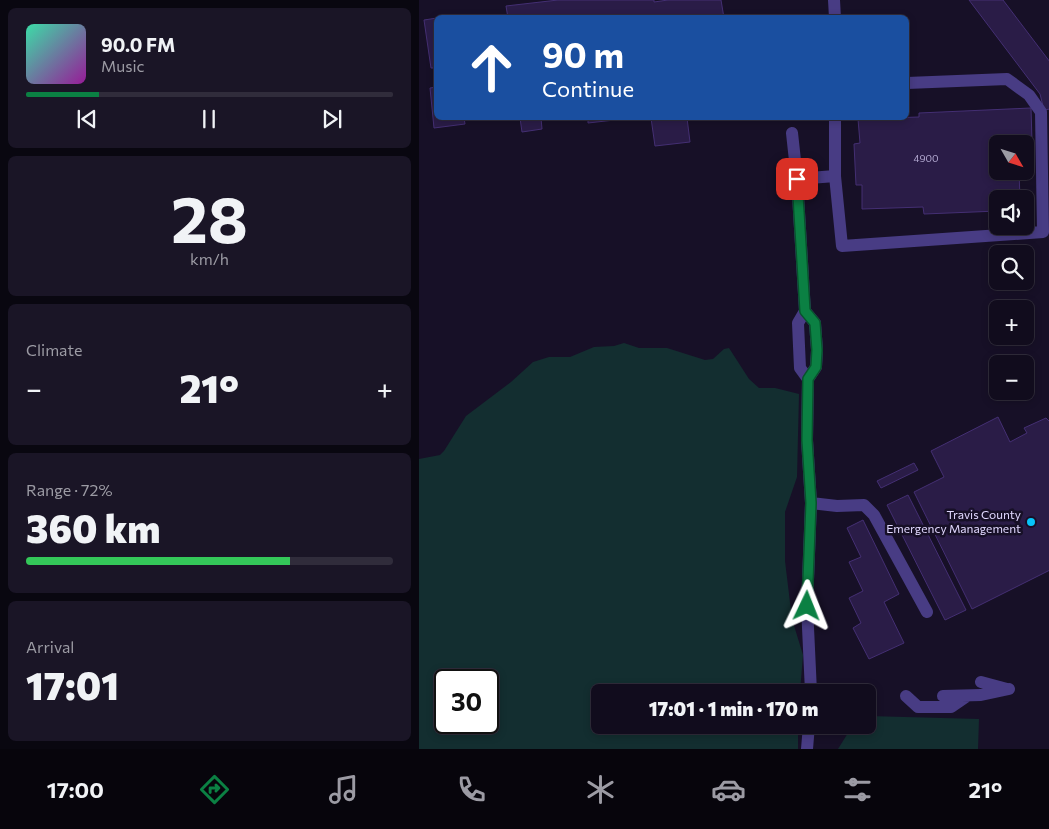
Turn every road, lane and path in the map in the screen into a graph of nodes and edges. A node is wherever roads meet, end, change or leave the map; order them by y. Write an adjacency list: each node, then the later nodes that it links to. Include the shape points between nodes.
1 (835, 0): 2 (street)
2 (835, 15)
3 (909, 83): 6 (street, via 1007,79 1029,95 1041,112 1043,232 842,246)
4 (835, 120): 6 (street)
5 (792, 133): 7 (street)
6 (835, 176): 7 (street)
7 (797, 179): 8 (street)
8 (805, 311): 9 (street, via 798,323 799,346 800,368); 9 (street, via 815,323 817,350 816,367)
9 (808, 379): 10 (street)
10 (811, 503): 11 (street, via 864,505 874,515); 13 (street, via 807,606)
11 (927, 612)
12 (981, 682): 16 (street, via 1009,689)
13 (811, 684)
14 (906, 696): 16 (street, via 918,707 942,708 951,707)
15 (943, 696): 16 (street)
16 (967, 696)
17 (808, 734): 18 (street)
18 (807, 749)

